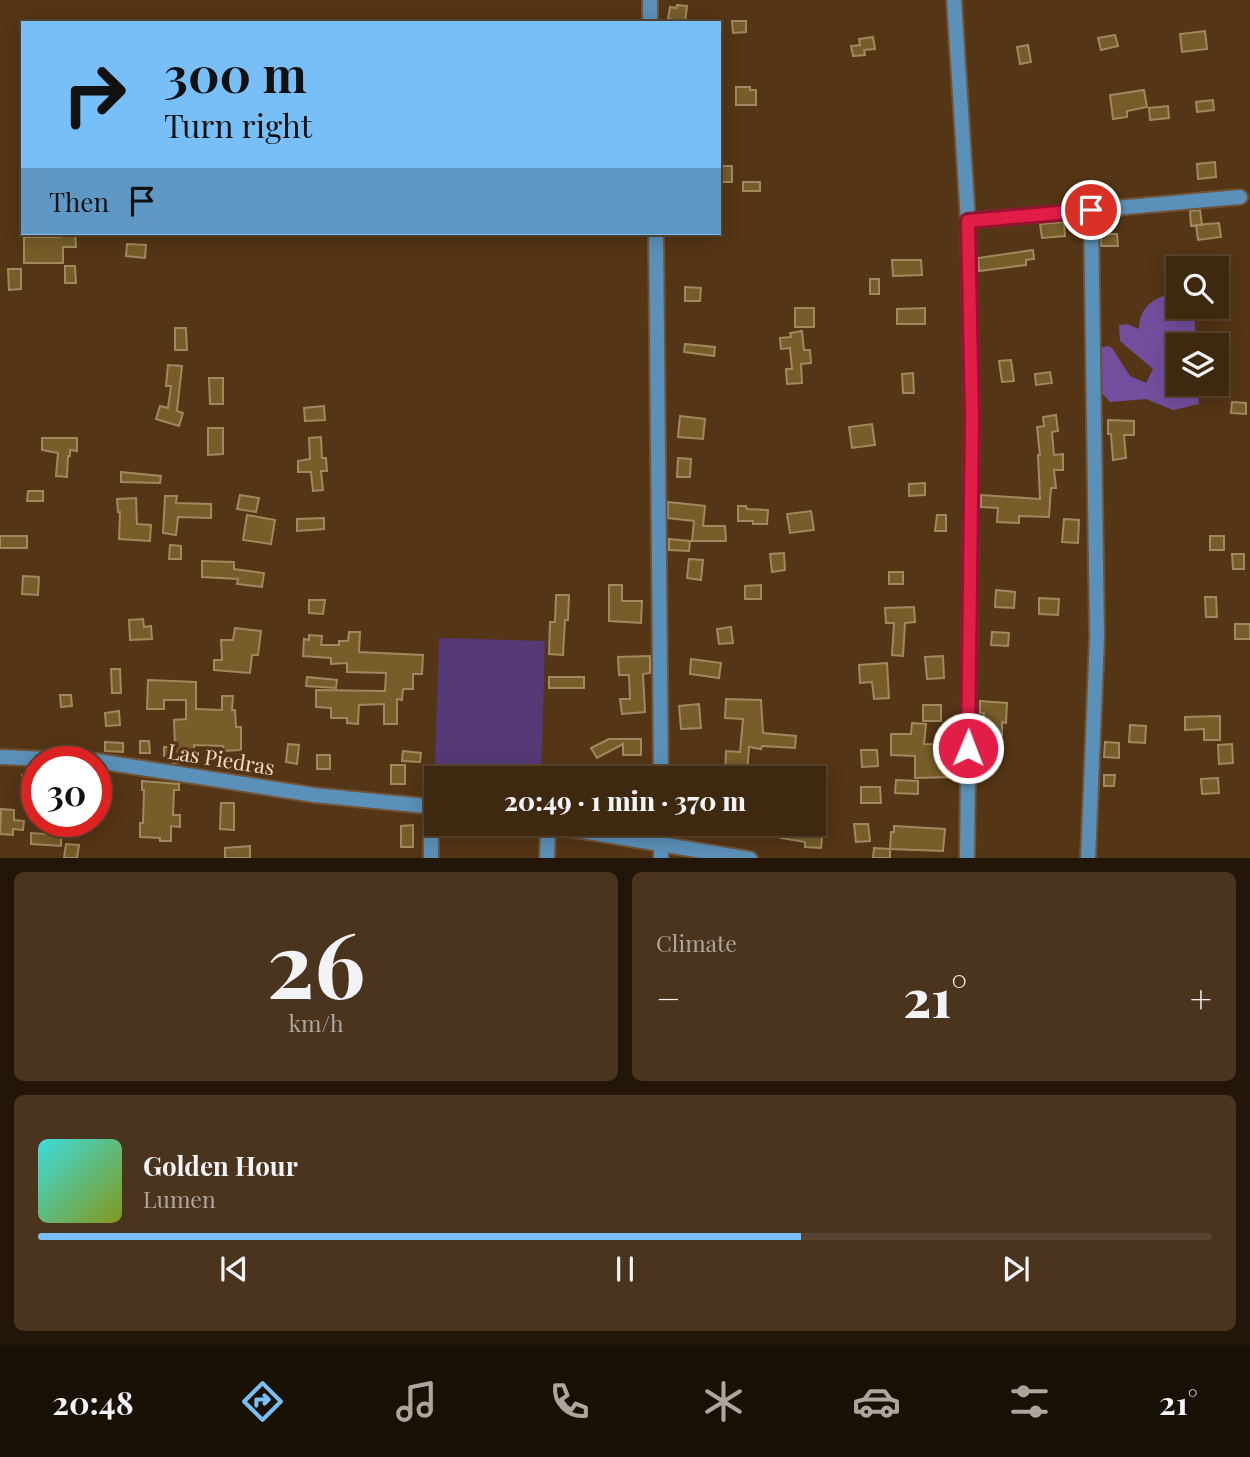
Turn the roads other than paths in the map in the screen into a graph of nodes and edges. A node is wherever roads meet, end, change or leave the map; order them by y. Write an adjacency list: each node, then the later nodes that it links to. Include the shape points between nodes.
1 (650, 0): 3 (street)
2 (954, 0): 6 (street)
3 (650, 21)
4 (1240, 197): 5 (street)
5 (1091, 210): 6 (street); 19 (street, via 1097,637)
6 (968, 221): 18 (street, via 972,418)
7 (656, 235): 9 (street)
8 (0, 757): 10 (street, Las Piedras, via 97,761 314,795)
9 (660, 766)
10 (424, 806)
11 (432, 836): 15 (street)
12 (545, 836): 16 (street)
13 (594, 836): 14 (street)
14 (661, 851): 17 (street)
15 (431, 858)
16 (547, 858)
17 (739, 858)
18 (967, 858)
19 (1088, 858)

